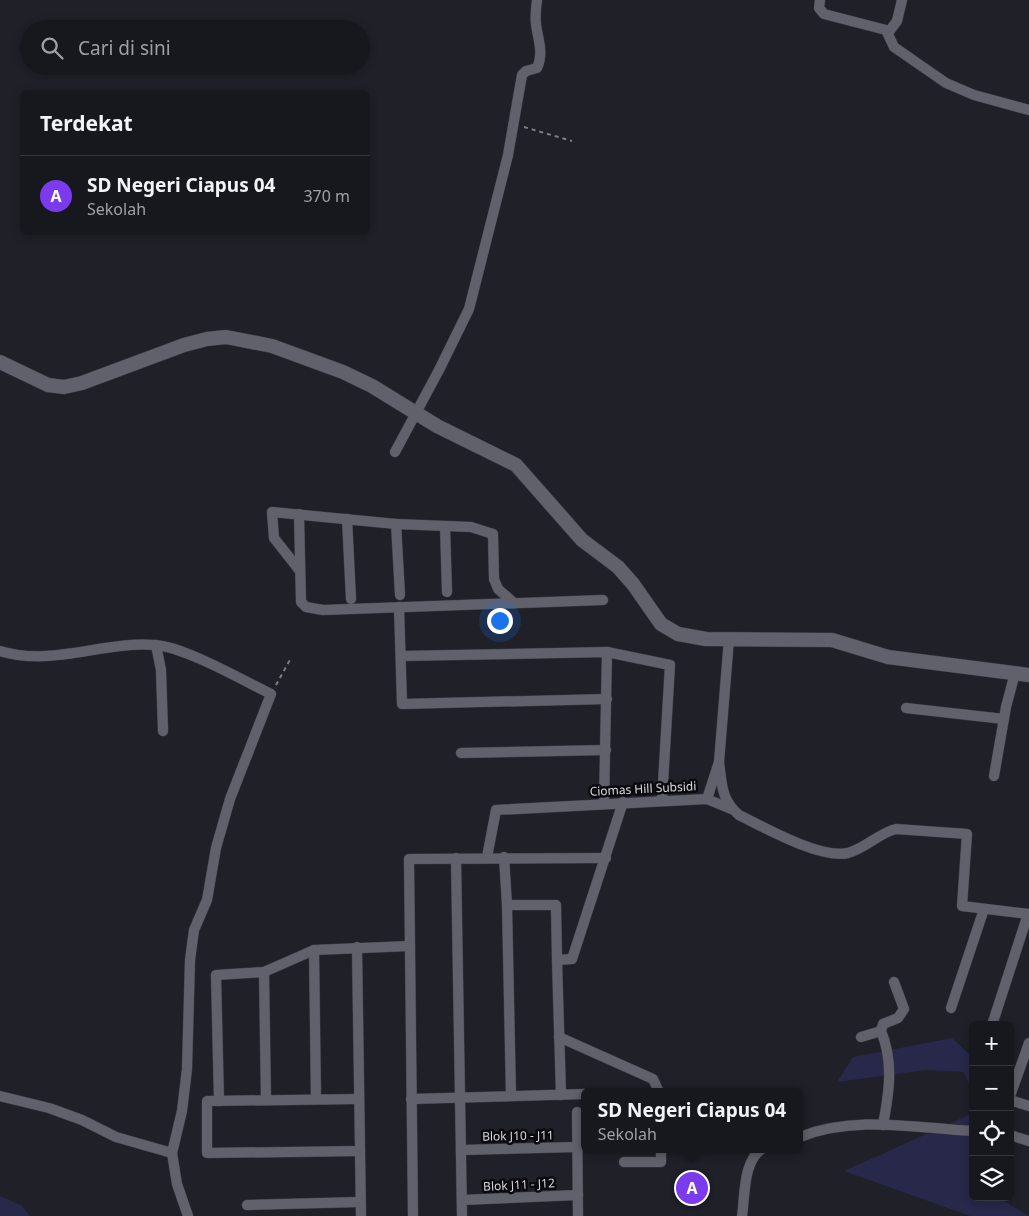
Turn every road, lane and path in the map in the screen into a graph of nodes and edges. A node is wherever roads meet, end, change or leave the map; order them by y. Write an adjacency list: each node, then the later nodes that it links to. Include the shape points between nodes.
1 (537, 0): 6 (street, via 540,57 537,68 522,75)
2 (820, 0): 4 (street, via 820,11 824,14 882,28)
3 (902, 0): 4 (street, via 898,20)
4 (888, 34): 5 (street, via 894,47 952,86)
5 (1029, 110)
6 (515, 124): 7 (path); 9 (street, via 469,309)
7 (572, 142)
8 (0, 362): 9 (street, via 48,385 64,387 184,345 226,337 272,346 343,372)
9 (416, 413): 10 (street); 22 (street, via 516,465 582,540 627,577 661,624 686,637)
10 (395, 452)
11 (299, 514): 12 (street); 15 (street); 15 (street, via 272,512 274,538)
12 (346, 519): 13 (street); 18 (street)
13 (396, 524): 14 (street); 17 (street)
14 (445, 526): 16 (street); 20 (street, via 471,527 493,534 494,579 498,589)
15 (300, 571): 21 (street, via 301,602 306,607 323,610)
16 (447, 592)
17 (400, 595)
18 (351, 600)
19 (603, 600): 20 (street)
20 (514, 603): 21 (street)
21 (399, 606): 26 (street)
22 (729, 640): 28 (street, via 832,640 888,657); 36 (street, Ciomas Hill Subsidi)
23 (156, 645): 24 (street, via 108,647 35,658); 29 (street, via 190,655); 33 (street, via 161,670)
24 (0, 651)
25 (607, 652): 26 (street); 30 (street); 39 (street, via 670,665)
26 (400, 656): 30 (street, via 402,704)
27 (291, 658): 29 (path)
28 (1022, 674): 32 (street)
29 (271, 694): 85 (street, via 230,799 216,848 207,900 194,930 190,960 188,1069)
30 (607, 700): 34 (street)
31 (906, 708): 32 (street)
32 (1004, 719): 37 (street)
33 (163, 731)
34 (606, 750): 35 (street); 41 (street)
35 (461, 753)
36 (719, 762): 38 (street, Ciomas Hill Subsidi); 42 (street, via 725,799)
37 (994, 776)
38 (707, 799): 39 (street, Ciomas Hill Subsidi); 42 (street)
39 (662, 800): 40 (street, Ciomas Hill Subsidi)
40 (622, 802): 41 (street, Ciomas Hill Subsidi); 46 (street)
41 (604, 803): 43 (street, Ciomas Hill Subsidi, via 496,810)
42 (732, 810): 48 (street, via 798,844 839,854 856,850 896,828 967,834 962,906)
43 (487, 857): 44 (street); 45 (street)
44 (504, 857): 46 (street); 47 (street)
45 (456, 858): 50 (street, via 409,859); 68 (street)
46 (606, 858): 53 (street, via 572,959)
47 (507, 905): 53 (street, via 556,905); 67 (street)
48 (984, 909): 49 (street); 56 (street)
49 (1029, 914): 57 (street)
50 (410, 946): 51 (street); 71 (street)
51 (357, 947): 52 (street); 70 (street)
52 (314, 950): 54 (street); 69 (street)
53 (557, 960): 59 (street)
54 (264, 972): 72 (street); 74 (street, via 216,975)
55 (894, 982): 58 (street, via 904,1009 898,1018 883,1024)
56 (951, 1008)
57 (993, 1021)
58 (881, 1031): 60 (street); 77 (street, via 887,1045 890,1075)
59 (559, 1037): 63 (street, via 653,1079); 65 (street)
60 (861, 1037)
61 (1029, 1043): 62 (street)
62 (1014, 1086)
63 (657, 1088)
64 (581, 1094): 65 (street)
65 (561, 1095): 67 (street)
66 (0, 1096): 85 (street, via 49,1108 116,1137)
67 (511, 1096): 68 (street)
68 (460, 1098): 71 (street); 83 (street)
69 (316, 1099): 70 (street); 72 (street)
70 (359, 1099): 84 (street)
71 (411, 1099): 95 (street)
72 (266, 1100): 74 (street)
73 (1014, 1100): 75 (street)
74 (219, 1101): 84 (street, via 207,1101 207,1153)
75 (1029, 1106)
76 (577, 1112): 82 (street)
77 (884, 1125): 78 (street); 79 (street, via 837,1126)
78 (969, 1131)
79 (803, 1135)
80 (1014, 1136): 81 (street)
81 (1029, 1141)
82 (576, 1147): 83 (street, Blok J10 - J11); 89 (street)
83 (461, 1150): 90 (street)
84 (360, 1152): 91 (street)
85 (172, 1153): 93 (street, via 177,1184)
86 (661, 1153): 88 (street, via 661,1162)
87 (758, 1153): 98 (street, via 752,1158 749,1170)
88 (624, 1162)
89 (578, 1195): 90 (street, Blok J11 - J12); 97 (street)
90 (462, 1200): 96 (street)
91 (360, 1202): 92 (street); 94 (street)
92 (247, 1205)
93 (188, 1216)
94 (361, 1216)
95 (412, 1216)
96 (462, 1216)
97 (578, 1216)
98 (742, 1216)

